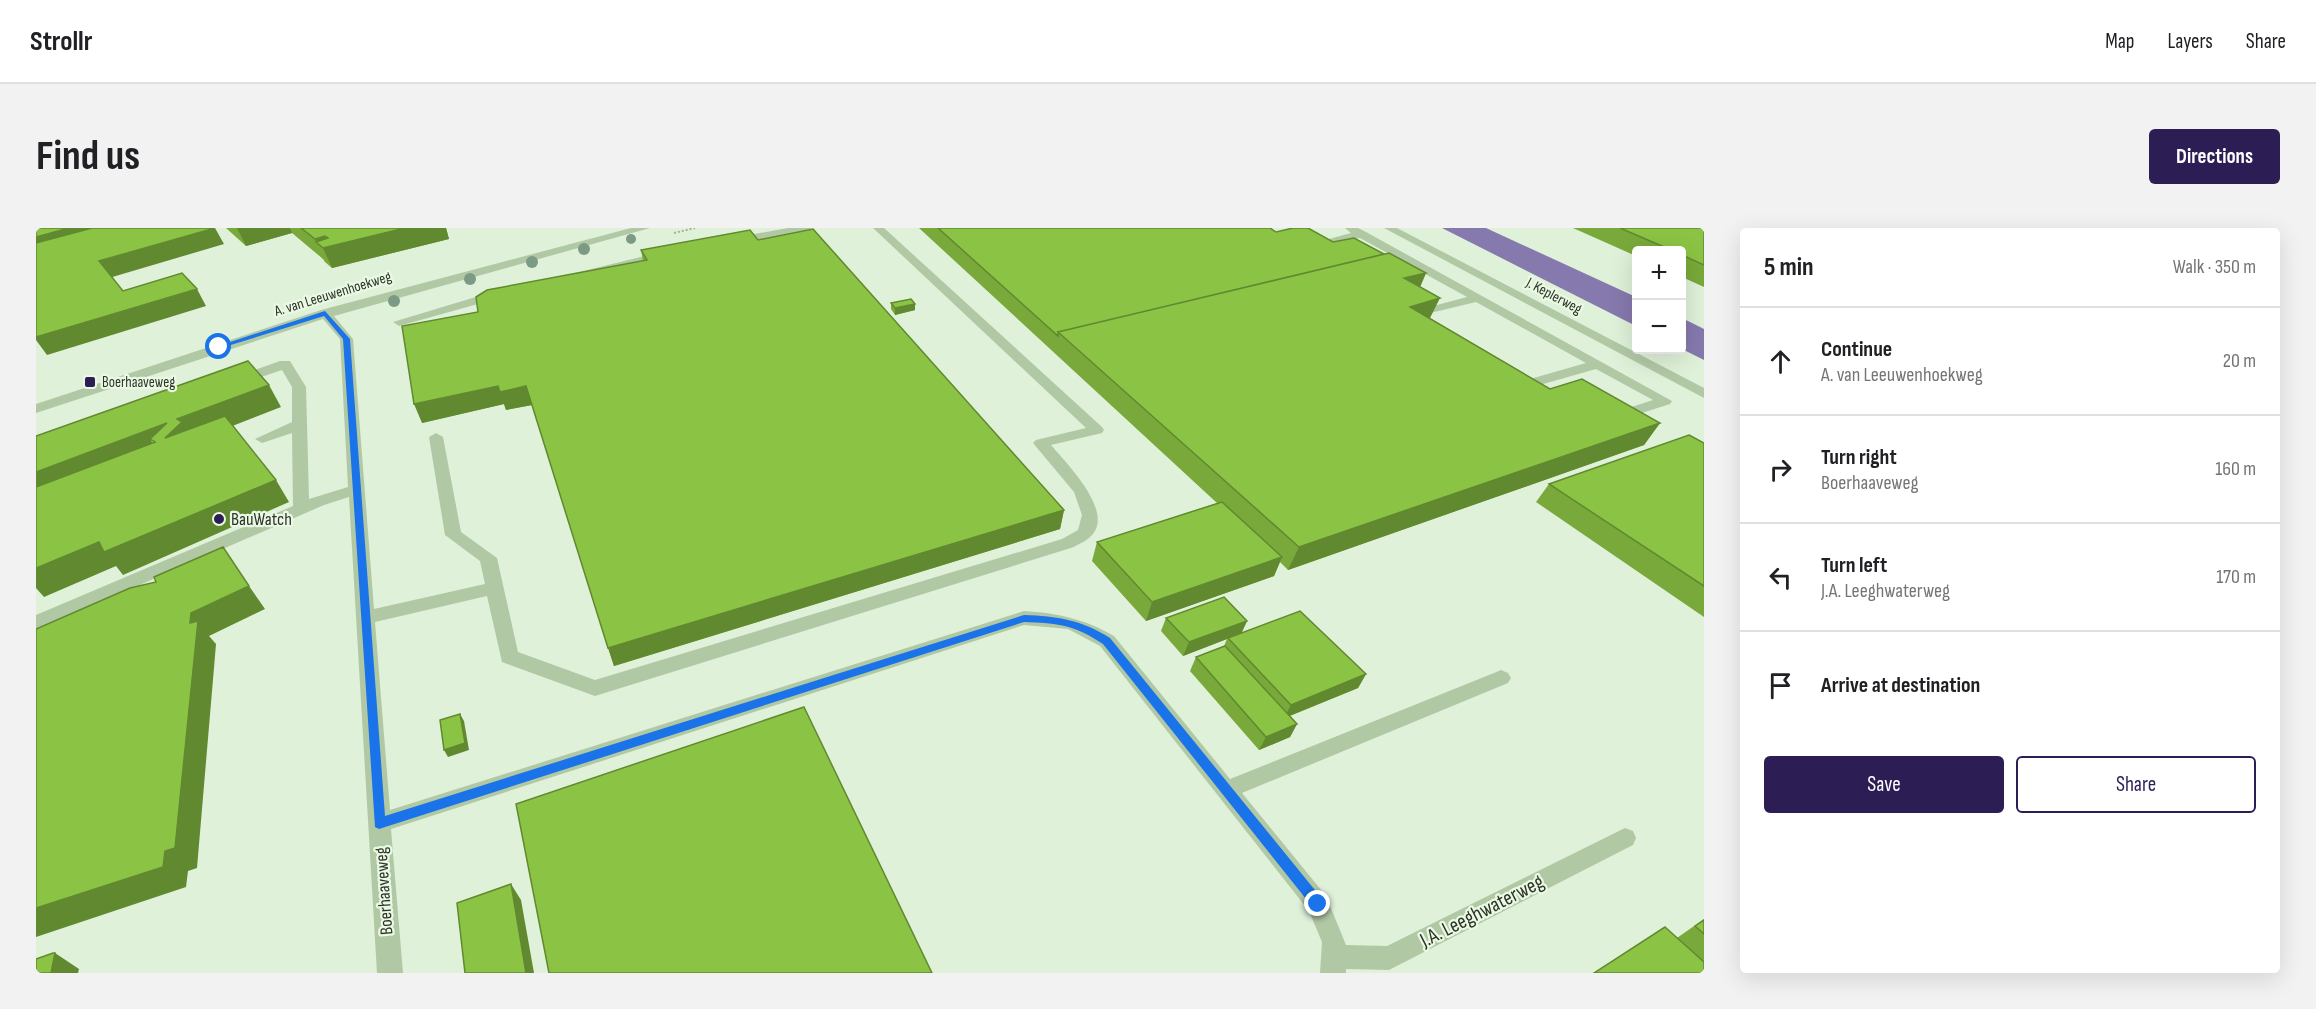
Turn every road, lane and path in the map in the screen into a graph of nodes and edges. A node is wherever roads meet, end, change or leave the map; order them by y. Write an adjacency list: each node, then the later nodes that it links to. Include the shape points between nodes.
1 (645, 228): 12 (street, A. van Leeuwenhoekweg)
2 (807, 228): 6 (street)
3 (878, 228): 32 (street, via 1097,430 1041,444 1081,491 1090,515 1085,533 1068,543 595,688 509,657)
4 (1389, 228): 15 (street, J. Keplerweg)
5 (1356, 231): 7 (street); 9 (street)
6 (718, 244)
7 (1313, 245)
8 (676, 252): 11 (street)
9 (1416, 264): 10 (street); 14 (street)
10 (1395, 270)
11 (554, 280)
12 (423, 285): 16 (street); 18 (street, A. van Leeuwenhoekweg)
13 (509, 291): 16 (street)
14 (1477, 298): 17 (street); 19 (street)
15 (1537, 306): 19 (street); 24 (street, J. Keplerweg)
16 (448, 308): 20 (street)
17 (1426, 312)
18 (325, 313): 25 (street, A. van Leeuwenhoekweg); 30 (street, Boerhaaveweg, via 346,339)
19 (1507, 314): 21 (street)
20 (399, 322)
21 (1598, 364): 23 (street); 26 (street, via 1665,401)
22 (220, 387): 27 (street, via 285,364 299,387)
23 (1512, 389)
24 (1704, 394)
25 (36, 410)
26 (1613, 417)
27 (299, 425): 29 (street); 31 (street)
28 (436, 437): 32 (street, via 453,536 488,558)
29 (262, 439)
30 (357, 490): 31 (street); 33 (street, Boerhaaveweg)
31 (301, 508): 34 (street)
32 (494, 588): 33 (street)
33 (365, 618): 37 (street, Boerhaaveweg)
34 (36, 623)
35 (1502, 678): 36 (street)
36 (1226, 790): 37 (street, J.A. Leeghwaterweg, via 1107,641 1085,627 1057,619 1024,618); 39 (street, J.A. Leeghwaterweg, via 1318,904 1334,942)
37 (379, 823): 40 (street, Boerhaaveweg)
38 (1625, 838): 39 (street, J.A. Leeghwaterweg, via 1389,958)
39 (1333, 965)
40 (390, 973)

